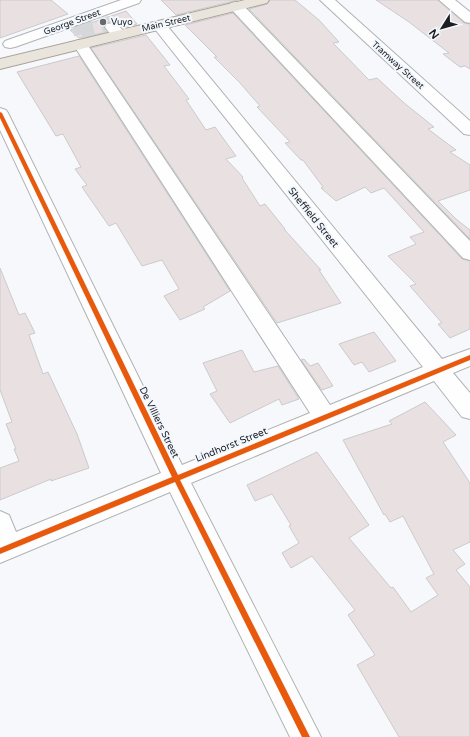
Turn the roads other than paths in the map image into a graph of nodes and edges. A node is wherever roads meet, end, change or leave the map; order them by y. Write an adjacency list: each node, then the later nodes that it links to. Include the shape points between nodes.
1 (134, 0): 8 (street, George Street)
2 (262, 0): 6 (main road, Main Street)
3 (327, 0): 14 (street, Tramway Street)
4 (345, 0): 12 (street, Tramway Street)
5 (446, 0): 7 (street)
6 (236, 6): 9 (main road, Main Street); 19 (street)
7 (470, 19)
8 (110, 23): 9 (main road, Main Street); 10 (main road, Main Street); 10 (street, George Street)
9 (159, 25): 21 (street, Sheffield Street)
10 (80, 34): 11 (street, George Street); 13 (main road, Main Street); 23 (street)
11 (5, 39): 13 (street)
12 (408, 55): 14 (street); 16 (street, Tramway Street)
13 (25, 57): 15 (main road, Main Street)
14 (391, 59): 18 (street, Tramway Street)
15 (0, 64)
16 (425, 70)
17 (0, 113): 24 (street, De Villiers Street)
18 (470, 130)
19 (470, 253)
20 (470, 357): 21 (street, Lindhorst Street)
21 (438, 370): 22 (street, Sheffield Street); 23 (street, Lindhorst Street)
22 (470, 410)
23 (325, 416): 24 (street, Lindhorst Street)
24 (176, 478): 26 (street, Lindhorst Street); 27 (street, De Villiers Street)
25 (0, 523): 26 (street)
26 (4, 549)
27 (306, 737)

